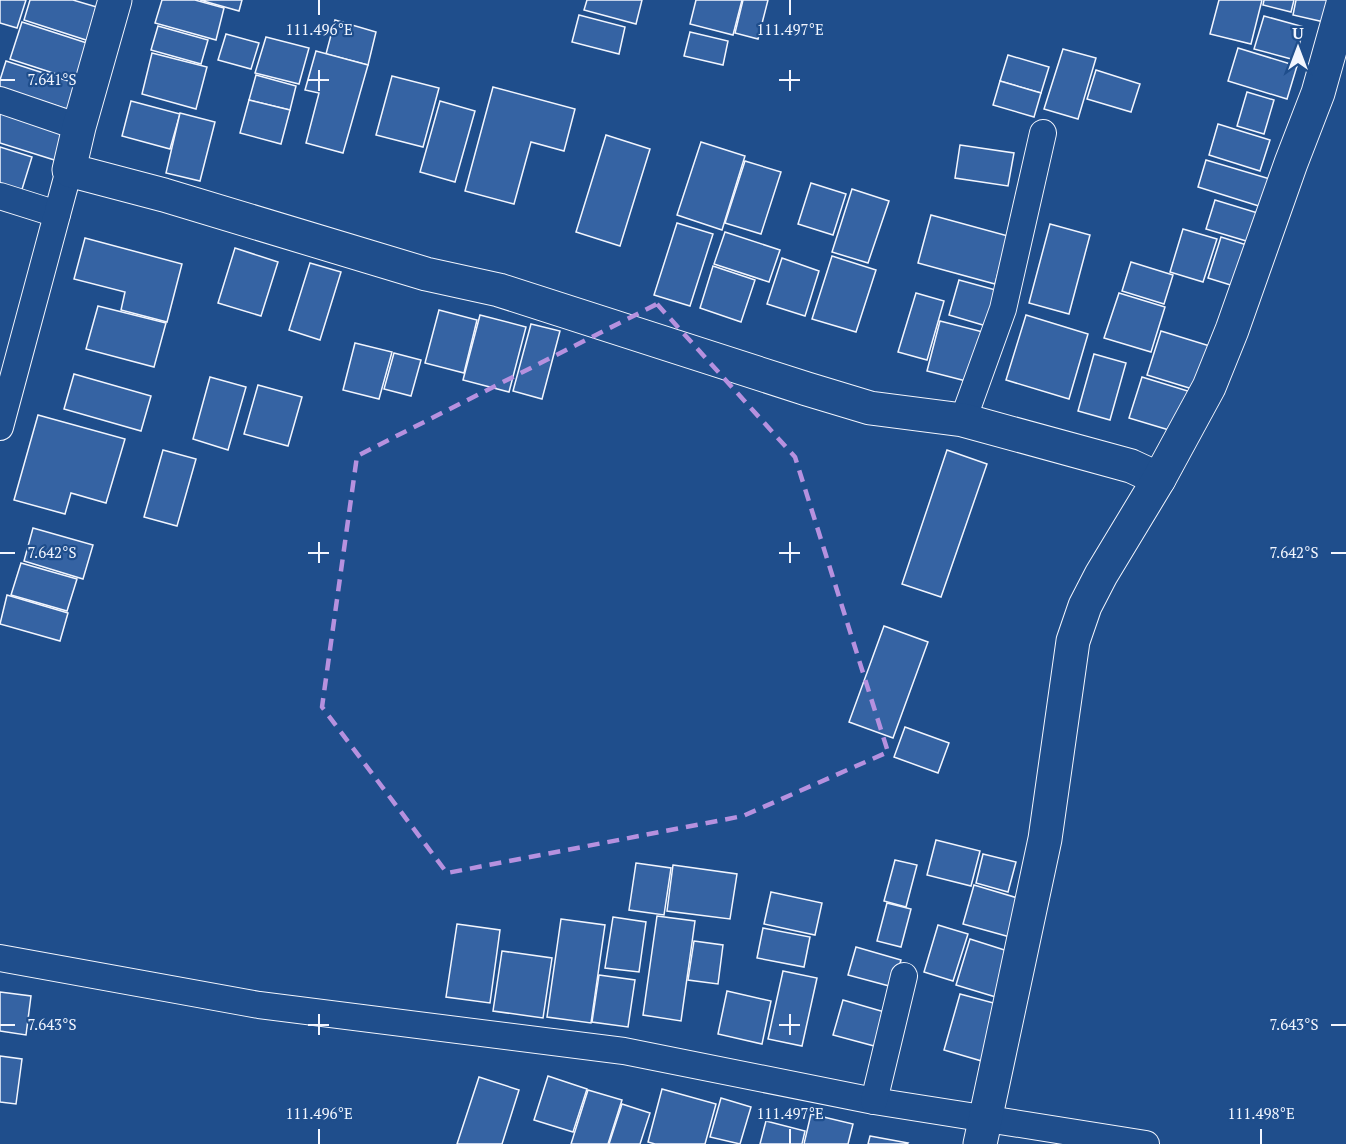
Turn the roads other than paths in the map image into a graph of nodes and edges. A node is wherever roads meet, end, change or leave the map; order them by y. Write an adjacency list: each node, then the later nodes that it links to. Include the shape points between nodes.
1 (115, 0): 4 (street)
2 (1344, 0): 11 (street, via 1318,93 1232,330 1209,387)
3 (0, 100): 4 (street)
4 (79, 127): 6 (street)
5 (1043, 133): 9 (street, via 1003,309)
6 (69, 170): 8 (street); 9 (street, via 426,274 500,290 870,408)
7 (0, 196): 8 (street)
8 (57, 214): 10 (street)
9 (963, 420): 11 (street, via 1131,466)
10 (0, 427)
11 (1159, 479): 15 (street, via 1101,575 1073,641 1045,839)
12 (0, 957): 14 (street, via 259,1005 624,1051)
13 (904, 976): 14 (street)
14 (874, 1101): 15 (street)
15 (982, 1132): 16 (street)
16 (1146, 1144)

